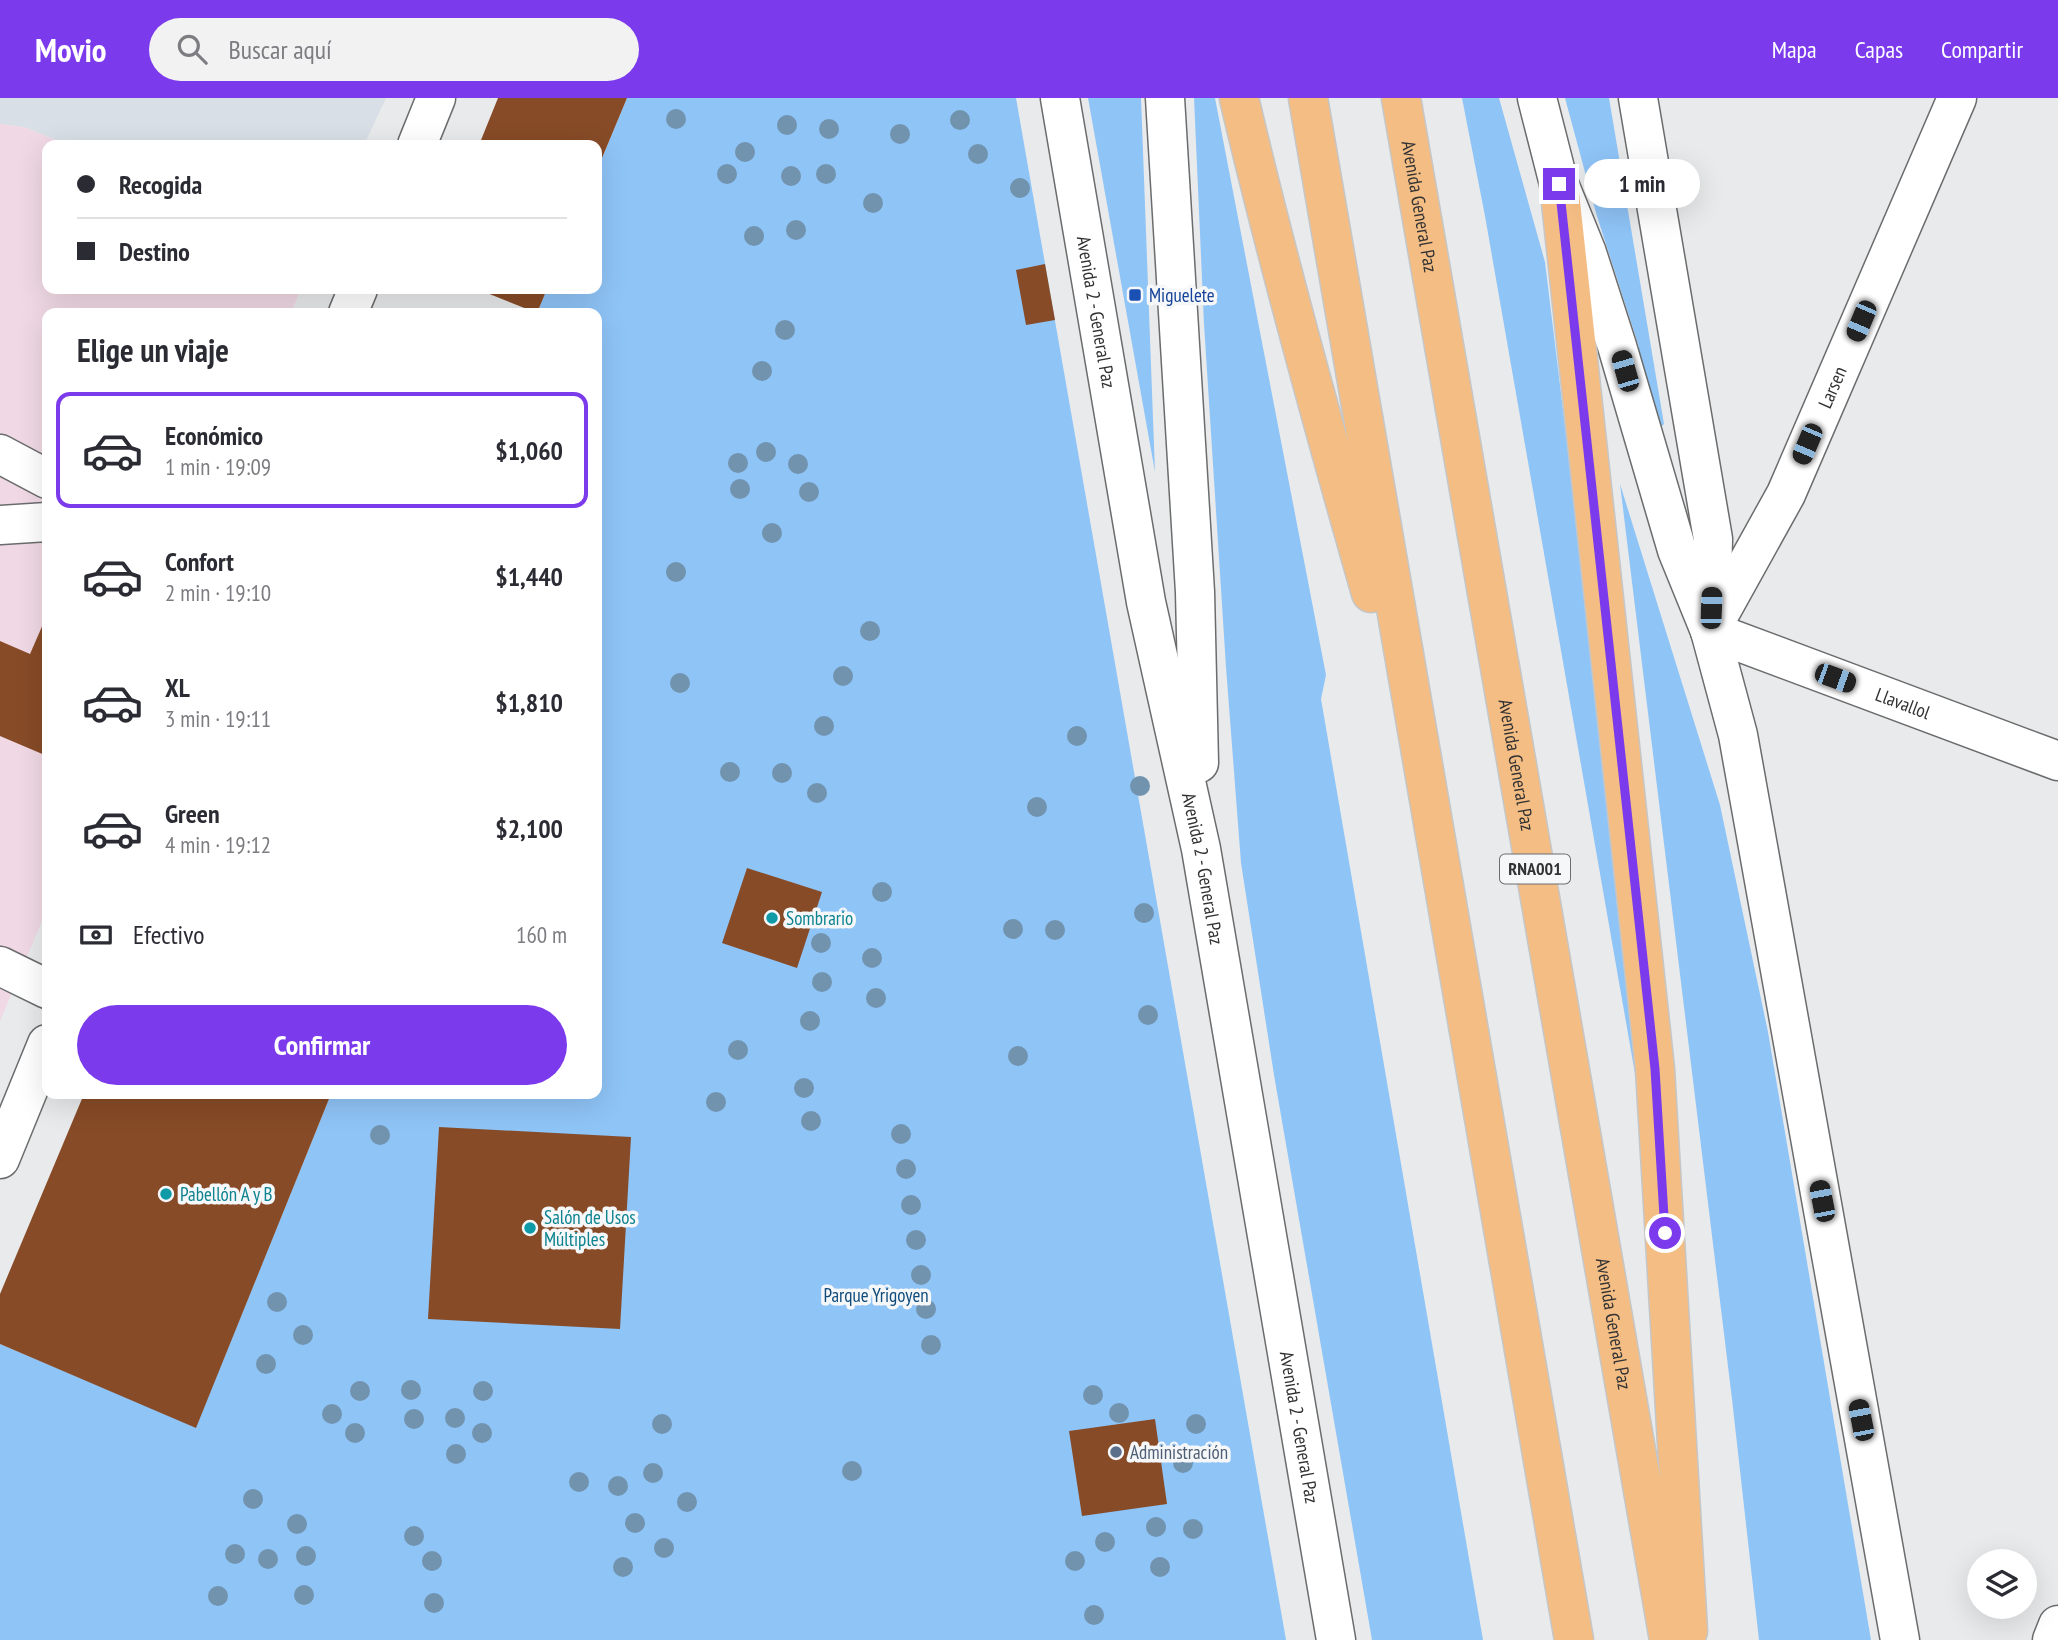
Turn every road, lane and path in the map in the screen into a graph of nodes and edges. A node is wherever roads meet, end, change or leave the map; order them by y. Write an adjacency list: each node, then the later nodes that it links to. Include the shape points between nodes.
1 (436, 98): 10 (street)
2 (1060, 98): 19 (street, Avenida 2 - General Paz, via 1146,602)
3 (1165, 98): 19 (street, via 1195,592)
4 (1239, 98): 18 (highway, via 1311,381)
5 (1308, 98): 18 (highway)
6 (1401, 98): 27 (highway, Avenida General Paz / RNA001)
7 (1537, 98): 11 (street)
8 (1638, 98): 16 (street, via 1713,539)
9 (1957, 98): 16 (street, Larsen, via 1786,494)
10 (419, 140)
11 (1559, 184): 16 (street, via 1617,346 1677,550); 28 (highway, via 1655,1069)
12 (0, 454): 13 (street)
13 (42, 476)
14 (42, 522): 15 (street)
15 (0, 525)
16 (1710, 631): 17 (street, Llavallol); 29 (street, via 1738,735)
17 (2058, 761)
18 (1426, 784): 26 (highway)
19 (1201, 849): 25 (street, Avenida 2 - General Paz)
20 (0, 966): 21 (street)
21 (42, 987)
22 (42, 1056): 23 (street)
23 (0, 1159)
24 (2058, 1625): 30 (street)
25 (1336, 1640)
26 (1574, 1640)
27 (1669, 1640)
28 (1689, 1640)
29 (1900, 1640)
30 (2052, 1640)

